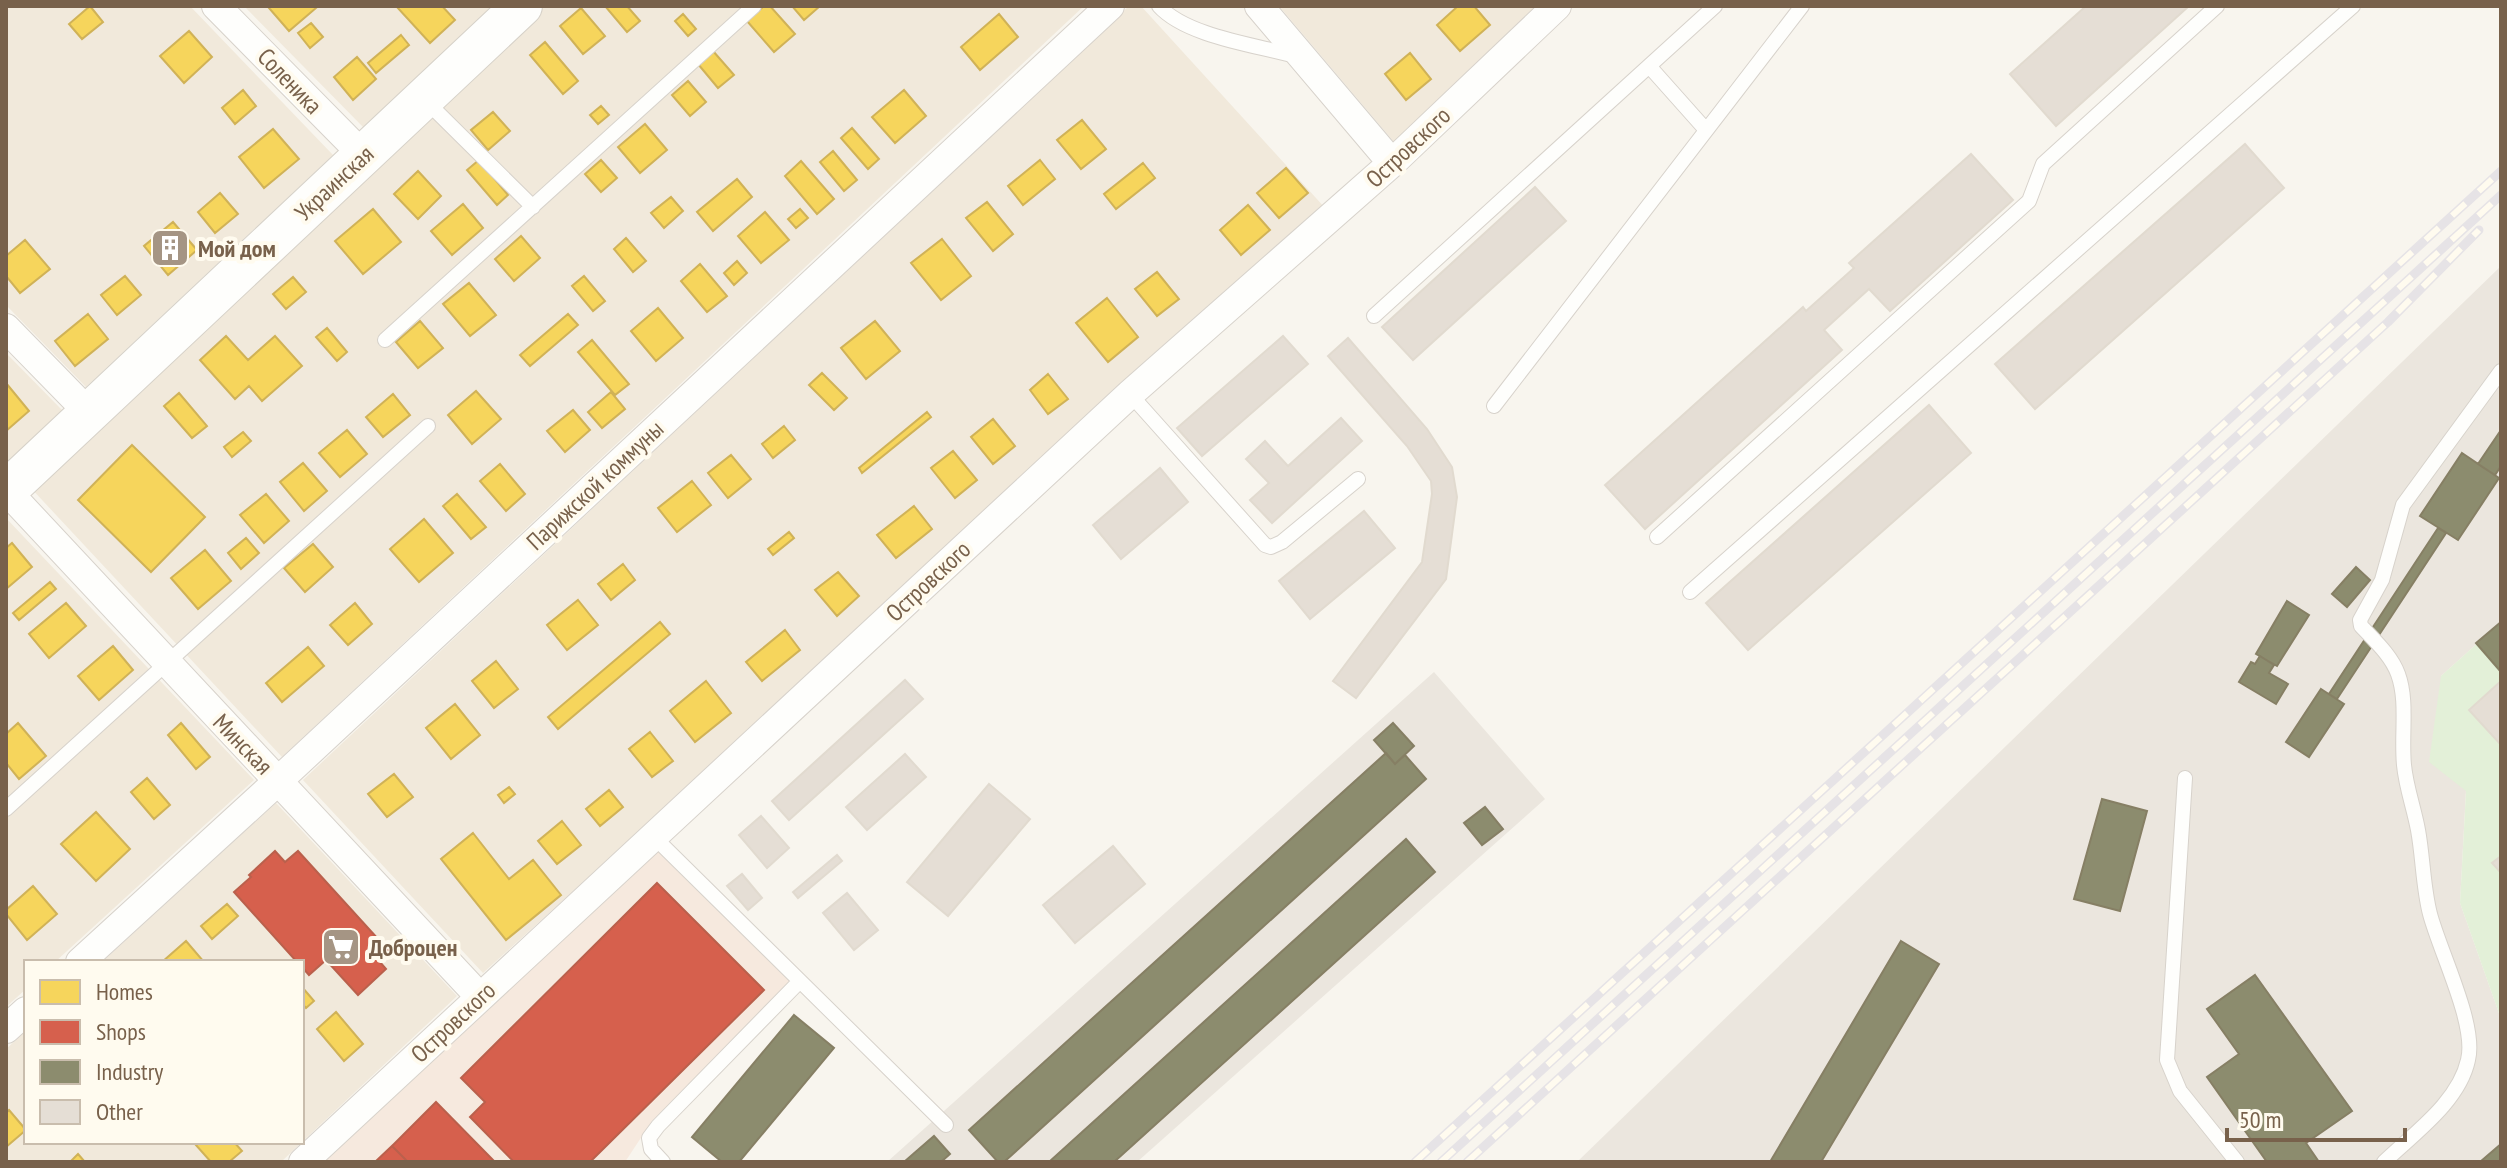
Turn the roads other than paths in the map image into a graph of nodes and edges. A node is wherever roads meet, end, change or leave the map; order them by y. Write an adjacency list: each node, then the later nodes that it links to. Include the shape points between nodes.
1 (216, 6): 16 (street, Соленика)
2 (522, 6): 14 (street, Украинская)
3 (754, 6): 18 (lane)
4 (1110, 6): 33 (street, Парижской коммуны)
5 (1159, 6): 12 (lane, via 1190,28)
6 (1259, 6): 12 (street)
7 (1557, 6): 17 (street, Островского)
8 (1715, 6): 13 (lane)
9 (1802, 6): 15 (lane)
10 (2217, 6): 29 (lane, via 2043,164 2029,201)
11 (2353, 6): 30 (lane)
12 (1303, 58): 17 (street)
13 (1649, 66): 15 (lane); 19 (lane)
14 (423, 98): 16 (street, Украинская); 18 (lane)
15 (1706, 130): 24 (lane)
16 (363, 155): 25 (street, Украинская)
17 (1392, 163): 23 (street, Островского)
18 (533, 207): 21 (lane)
19 (1374, 316)
20 (6, 328): 25 (street)
21 (385, 340)
22 (2501, 371): 45 (lane, via 2403,505 2382,580 2360,620 2391,659 2403,692 2404,767 2429,911 2469,1043 2469,1057 2445,1103)
23 (1130, 394): 27 (lane, via 1265,545 1282,542); 35 (street, Островского)
24 (1494, 406)
25 (89, 413): 28 (street, Украинская)
26 (428, 426): 31 (lane)
27 (1358, 479)
28 (6, 490): 31 (street, Минская)
29 (1657, 537)
30 (1690, 592)
31 (166, 663): 33 (street, Минская); 34 (lane)
32 (2185, 778): 44 (lane, via 2167,1060 2180,1091)
33 (278, 781): 36 (street, Парижской коммуны); 38 (street, Минская)
34 (6, 809)
35 (653, 836): 37 (lane); 38 (street, Островского)
36 (82, 960)
37 (800, 981): 41 (lane); 43 (lane, via 658,1126 649,1138)
38 (480, 997): 42 (street, Островского)
39 (24, 1013): 40 (street)
40 (6, 1029)
41 (946, 1125)
42 (303, 1162)
43 (663, 1162)
44 (2237, 1162)
45 (2384, 1162)

